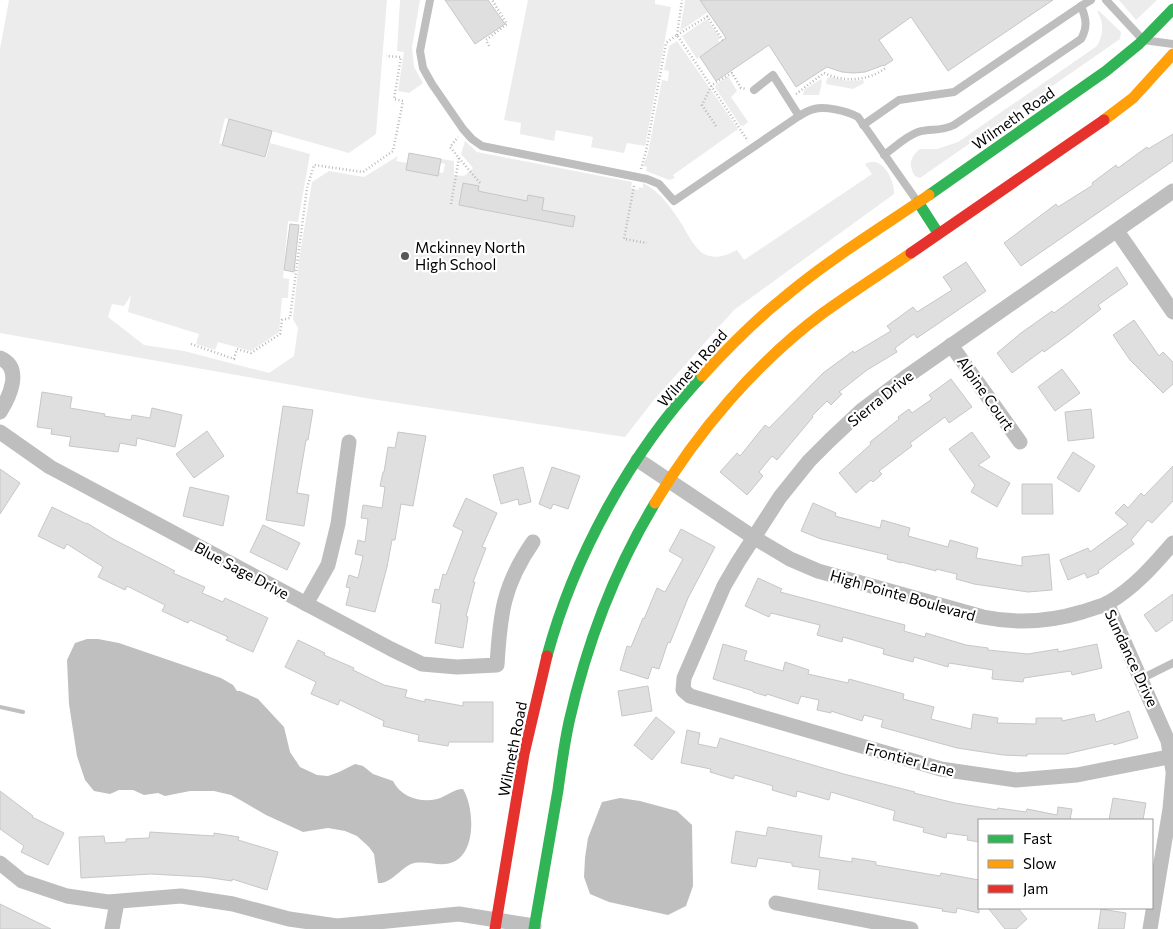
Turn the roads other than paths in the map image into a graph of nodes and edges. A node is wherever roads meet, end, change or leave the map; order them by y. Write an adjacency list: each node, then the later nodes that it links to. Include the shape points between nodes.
1 (430, 0): 10 (lane, via 420,60 427,76 463,129 487,148 647,179 659,184 674,201)
2 (1092, 0): 4 (lane)
3 (1106, 0): 6 (lane)
4 (1080, 6): 11 (lane, via 954,92 900,100); 12 (lane, via 1086,22 1081,39 954,125 914,134)
5 (1173, 8): 6 (main road, Wilmeth Road)
6 (1143, 40): 7 (lane); 14 (main road, Wilmeth Road, via 1106,72)
7 (1173, 44)
8 (1173, 54): 16 (main road, via 1133,98)
9 (754, 90): 10 (lane, via 773,75)
10 (799, 116): 11 (lane, via 821,108 850,113)
11 (863, 125): 12 (lane)
12 (884, 155): 14 (lane)
13 (1173, 191): 15 (street, Sierra Drive)
14 (918, 202): 16 (main road); 24 (main road, Wilmeth Road, via 830,261 754,322 694,383)
15 (1117, 231): 17 (street); 18 (street, Sierra Drive)
16 (938, 233): 25 (main road, via 833,305 784,345 700,434)
17 (1173, 312)
18 (951, 345): 23 (street, Alpine Court); 26 (street, Sierra Drive, via 862,410 830,440 795,478)
19 (0, 358): 20 (street, via 9,364 13,375 12,387)
20 (0, 412)
21 (0, 432): 30 (street, Blue Sage Drive, via 50,467)
22 (349, 442): 30 (street, via 338,524 328,565)
23 (1020, 442)
24 (638, 460): 25 (street, High Pointe Boulevard); 38 (main road, Wilmeth Road, via 580,564 548,651 524,761)
25 (668, 480): 26 (street, High Pointe Boulevard); 39 (main road, via 620,567 585,660 570,722)
26 (753, 537): 29 (street, High Pointe Boulevard, via 818,571 1001,621 1042,621); 33 (street, Sierra Drive, via 717,601 684,678)
27 (533, 542): 30 (street, Blue Sage Drive, via 519,562 505,598 499,627 497,665 457,667 422,664)
28 (1173, 543): 29 (street, High Pointe Boulevard, via 1143,577)
29 (1107, 603): 32 (street, Sundance Drive)
30 (306, 604)
31 (1173, 663): 32 (lane)
32 (1141, 679): 34 (street, Sundance Drive, via 1168,741)
33 (683, 690): 34 (street, Frontier Lane, via 690,696 941,769 1016,780)
34 (1173, 765): 42 (street, Sundance Drive, via 1170,809)
35 (0, 863): 36 (street, via 22,881 67,896)
36 (117, 902): 38 (street, via 181,896 337,926 454,914); 40 (street)
37 (776, 903): 41 (street)
38 (496, 924): 39 (street)
39 (534, 928)
40 (112, 929)
41 (911, 929)
42 (1150, 929)

